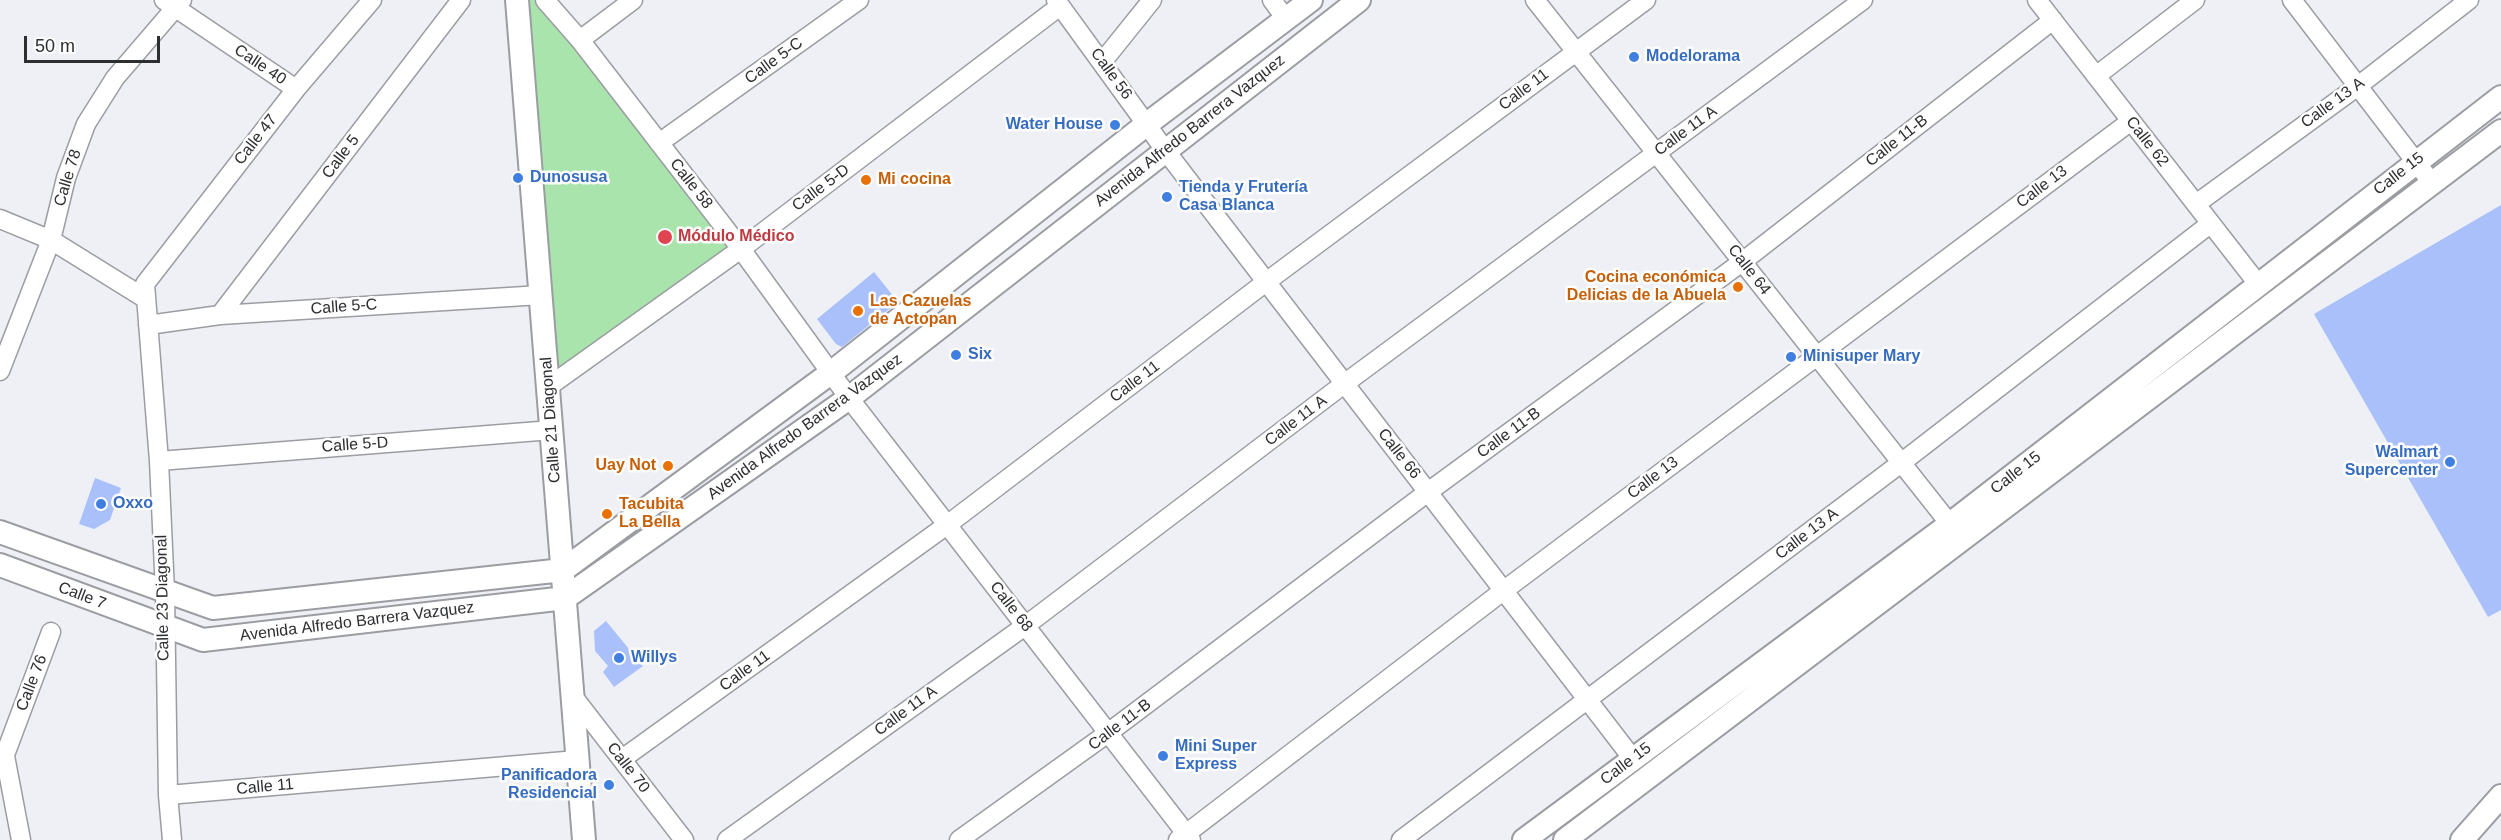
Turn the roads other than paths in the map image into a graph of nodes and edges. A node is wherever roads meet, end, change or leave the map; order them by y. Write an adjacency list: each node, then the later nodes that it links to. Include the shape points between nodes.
1 (372, 0): 27 (street, Calle 47)
2 (461, 0): 47 (street, Calle 5)
3 (517, 0): 46 (street, Calle 21 Diagonal)
4 (545, 0): 22 (street, Calle 58)
5 (633, 0): 22 (street)
6 (859, 0): 32 (street, Calle 5-C)
7 (1152, 0): 24 (street)
8 (1272, 0): 20 (street)
9 (1311, 0): 20 (street, Avenida Alfredo Barrera Vazquez)
10 (1359, 0): 33 (street, Avenida Alfredo Barrera Vazquez)
11 (1535, 0): 23 (street, Calle 64)
12 (1646, 0): 23 (street, Calle 11)
13 (1863, 0): 34 (street, Calle 11 A)
14 (2037, 0): 21 (street, Calle 62)
15 (2195, 0): 25 (street)
16 (2292, 0): 26 (street)
17 (2469, 0): 26 (street, Calle 13 A)
18 (174, 2): 27 (street, Calle 40); 40 (street, Calle 78, via 115,78 86,124 66,177)
19 (1058, 3): 24 (street, Calle 56); 41 (street, Calle 5-D)
20 (1286, 19): 30 (street, Avenida Alfredo Barrera Vazquez)
21 (2053, 20): 25 (street, Calle 62); 42 (street, Calle 11-B)
22 (580, 40): 32 (street, Calle 58)
23 (1576, 52): 34 (street, Calle 64); 43 (street, Calle 11)
24 (1103, 61): 30 (street, Calle 56)
25 (2096, 76): 29 (street, Calle 62)
26 (2358, 86): 35 (street); 37 (street, Calle 13 A)
27 (296, 89): 45 (street, Calle 47)
28 (2501, 97): 35 (street, Calle 15)
29 (2131, 121): 37 (street, Calle 62); 49 (street, Calle 13)
30 (1147, 124): 33 (street, Calle 56); 51 (street, Avenida Alfredo Barrera Vazquez)
31 (2501, 131): 36 (street, Calle 15)
32 (659, 143): 41 (street, Calle 58)
33 (1165, 150): 43 (street, Calle 66); 54 (street, Avenida Alfredo Barrera Vazquez)
34 (1656, 153): 42 (street, Calle 64); 52 (street, Calle 11 A)
35 (2415, 162): 36 (street); 44 (street, Calle 15)
36 (2432, 183): 61 (street, Calle 15)
37 (2196, 204): 39 (street, Calle 62)
38 (0, 219): 40 (street)
39 (2210, 224): 44 (street, Calle 62); 57 (street, Calle 13 A)
40 (51, 240): 45 (street); 50 (street, Calle 78)
41 (741, 249): 51 (street, Calle 58); 53 (street, Calle 5-D)
42 (1742, 262): 49 (street, Calle 64); 58 (street, Calle 11-B)
43 (1266, 282): 52 (street, Calle 66); 59 (street, Calle 11)
44 (2258, 284): 61 (street, Calle 15)
45 (146, 291): 48 (street, Calle 23 Diagonal)
46 (541, 295): 47 (street, Calle 5-C); 53 (street, Calle 21 Diagonal)
47 (220, 315): 48 (street, Calle 5-C)
48 (148, 325): 56 (street, Calle 23 Diagonal)
49 (1817, 356): 57 (street, Calle 64); 64 (street, Calle 13)
50 (0, 371)
51 (832, 372): 54 (street, Calle 68); 63 (street, Avenida Alfredo Barrera Vazquez)
52 (1344, 384): 58 (street, Calle 66); 67 (street, Calle 11 A)
53 (548, 387): 55 (street, Calle 21 Diagonal)
54 (849, 398): 59 (street, Calle 68); 66 (street, Avenida Alfredo Barrera Vazquez)
55 (552, 430): 56 (street, Calle 5-D); 63 (street, Calle 21 Diagonal)
56 (159, 461): 65 (street, Calle 23 Diagonal)
57 (1901, 463): 61 (street, Calle 64); 71 (street, Calle 13 A)
58 (1428, 492): 64 (street, Calle 66); 72 (street, Calle 11-B)
59 (947, 525): 67 (street, Calle 68); 73 (street, Calle 11)
60 (0, 532): 65 (street, Calle 7)
61 (1956, 532): 74 (street, Calle 15); 88 (street, Calle 15)
62 (0, 565): 68 (street, Calle 7)
63 (563, 570): 65 (street, Avenida Alfredo Barrera Vazquez, via 213,608); 66 (street, Calle 21 Diagonal)
64 (1503, 591): 71 (street, Calle 66); 79 (street, Calle 13)
65 (165, 592): 68 (street, Calle 23 Diagonal)
66 (565, 598): 68 (street, Avenida Alfredo Barrera Vazquez, via 203,640); 70 (street, Calle 21 Diagonal)
67 (1026, 626): 72 (street, Calle 68); 84 (street, Calle 11 A)
68 (164, 627): 77 (street, Calle 23 Diagonal)
69 (51, 632): 76 (street, Calle 76)
70 (572, 695): 73 (street, Calle 70); 75 (street, Calle 21 Diagonal)
71 (1586, 698): 74 (street, Calle 66); 86 (street, Calle 13 A)
72 (1108, 734): 79 (street, Calle 68); 85 (street, Calle 11-B)
73 (622, 759): 83 (street, Calle 70)
74 (1633, 759): 87 (street, Calle 15)
75 (577, 760): 77 (street, Calle 11); 82 (street, Calle 21 Diagonal)
76 (2, 762): 80 (street)
77 (168, 795): 81 (street, Calle 23 Diagonal)
78 (2501, 796): 89 (street)
79 (1185, 838)
80 (21, 840)
81 (172, 840)
82 (584, 840)
83 (684, 840)
84 (727, 840)
85 (959, 840)
86 (1401, 840)
87 (1524, 840)
88 (1565, 840)
89 (2462, 840)

